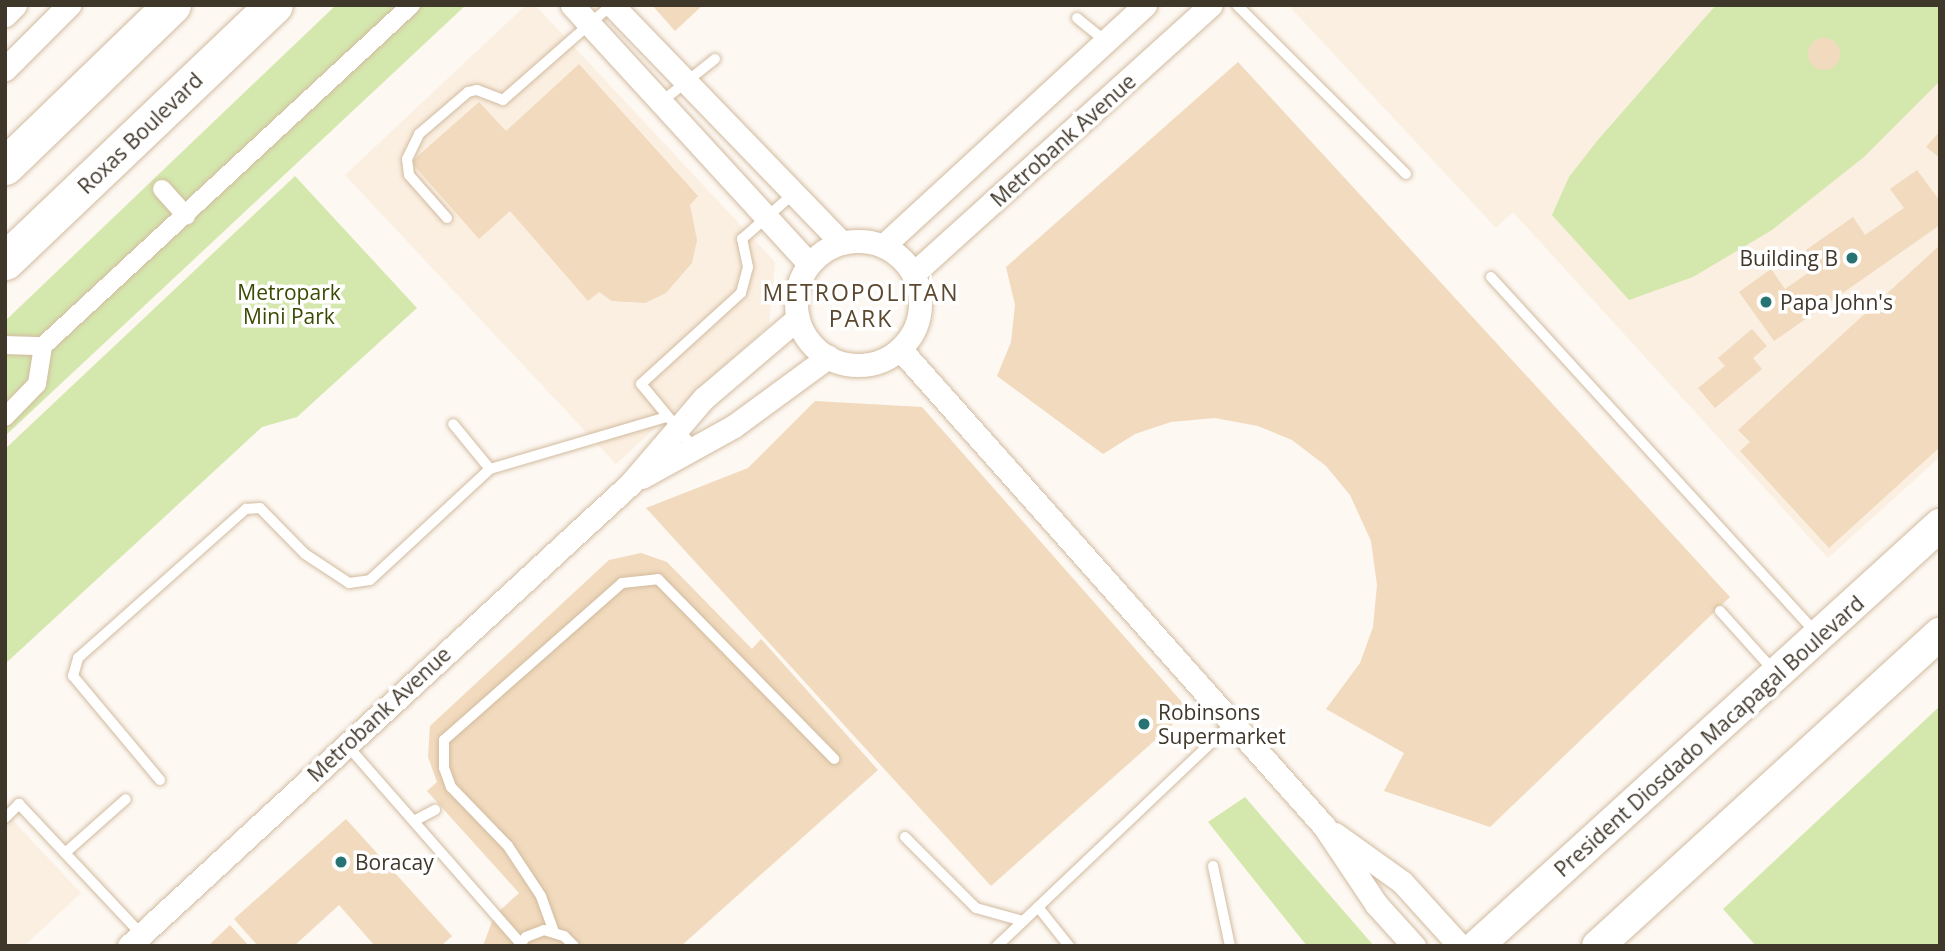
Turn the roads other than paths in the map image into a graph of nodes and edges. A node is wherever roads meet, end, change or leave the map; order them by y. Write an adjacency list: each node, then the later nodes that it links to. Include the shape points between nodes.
1 (15, 5): 11 (street)
2 (69, 5): 16 (street)
3 (172, 5): 19 (highway)
4 (274, 5): 28 (highway, Roxas Boulevard)
5 (411, 5): 23 (street)
6 (572, 5): 13 (street)
7 (612, 5): 13 (lane); 17 (street)
8 (1144, 5): 14 (street, Metrobank Avenue)
9 (1211, 5): 30 (street, Metrobank Avenue)
10 (1237, 5): 20 (lane)
11 (5, 15)
12 (1077, 18): 14 (lane)
13 (590, 26): 18 (street); 25 (lane, via 503,100 477,90 468,92 419,134 407,159 409,175)
14 (1105, 41): 27 (street, Metrobank Avenue)
15 (715, 59): 17 (lane)
16 (5, 69)
17 (687, 80): 18 (lane); 22 (street)
18 (661, 102): 24 (street)
19 (5, 166)
20 (1406, 174)
21 (162, 189): 23 (street)
22 (793, 194): 24 (lane); 26 (street)
23 (186, 216): 34 (street)
24 (766, 216): 29 (street); 38 (lane, via 742,239 748,267 741,293 641,384)
25 (447, 218)
26 (842, 243): 27 (street); 29 (street)
27 (883, 246): 30 (street)
28 (5, 261)
29 (809, 264): 32 (street, via 800,281)
30 (913, 274): 35 (street, via 920,314)
31 (1491, 277): 46 (lane)
32 (798, 318): 36 (street, via 804,334); 38 (street, Metrobank Avenue)
33 (5, 345): 34 (street)
34 (43, 346): 37 (street, via 37,384)
35 (900, 349): 36 (street, via 866,365); 48 (street)
36 (828, 357): 40 (street, Metrobank Avenue, via 734,426)
37 (5, 417)
38 (672, 423): 40 (lane); 41 (lane); 42 (street, Metrobank Avenue)
39 (453, 424): 41 (lane)
40 (694, 448): 42 (street, Metrobank Avenue)
41 (490, 469): 51 (lane, via 370,580 349,583 305,554 260,508 246,509 78,658 73,676)
42 (631, 484): 49 (street, Metrobank Avenue)
43 (1940, 525): 46 (main road, President Diosdado Macapagal Boulevard)
44 (1720, 611): 47 (lane)
45 (1940, 634): 74 (main road)
46 (1819, 636): 47 (main road, President Diosdado Macapagal Boulevard)
47 (1777, 674): 73 (main road, President Diosdado Macapagal Boulevard)
48 (1232, 723): 58 (street); 62 (lane)
49 (346, 744): 57 (lane); 65 (street, Metrobank Avenue)
50 (834, 759): 64 (lane, via 658,579 622,583 444,740 444,768 451,787 508,846 541,896)
51 (160, 780)
52 (127, 799): 60 (lane)
53 (5, 802): 54 (lane)
54 (19, 804): 56 (lane); 60 (lane)
55 (436, 810): 57 (lane)
56 (5, 818)
57 (414, 821): 66 (lane)
58 (1324, 826): 71 (street, via 1376,904); 72 (street, via 1402,882)
59 (905, 836): 63 (lane, via 976,908)
60 (65, 853): 65 (lane)
61 (1213, 866): 70 (lane)
62 (1038, 907): 63 (lane); 69 (lane)
63 (1023, 920): 68 (lane)
64 (554, 932): 66 (lane, via 535,933); 67 (lane)
65 (135, 940)
66 (519, 944)
67 (574, 946)
68 (997, 946)
69 (1069, 946)
70 (1230, 946)
71 (1414, 946)
72 (1460, 946)
73 (1478, 946)
74 (1598, 946)

